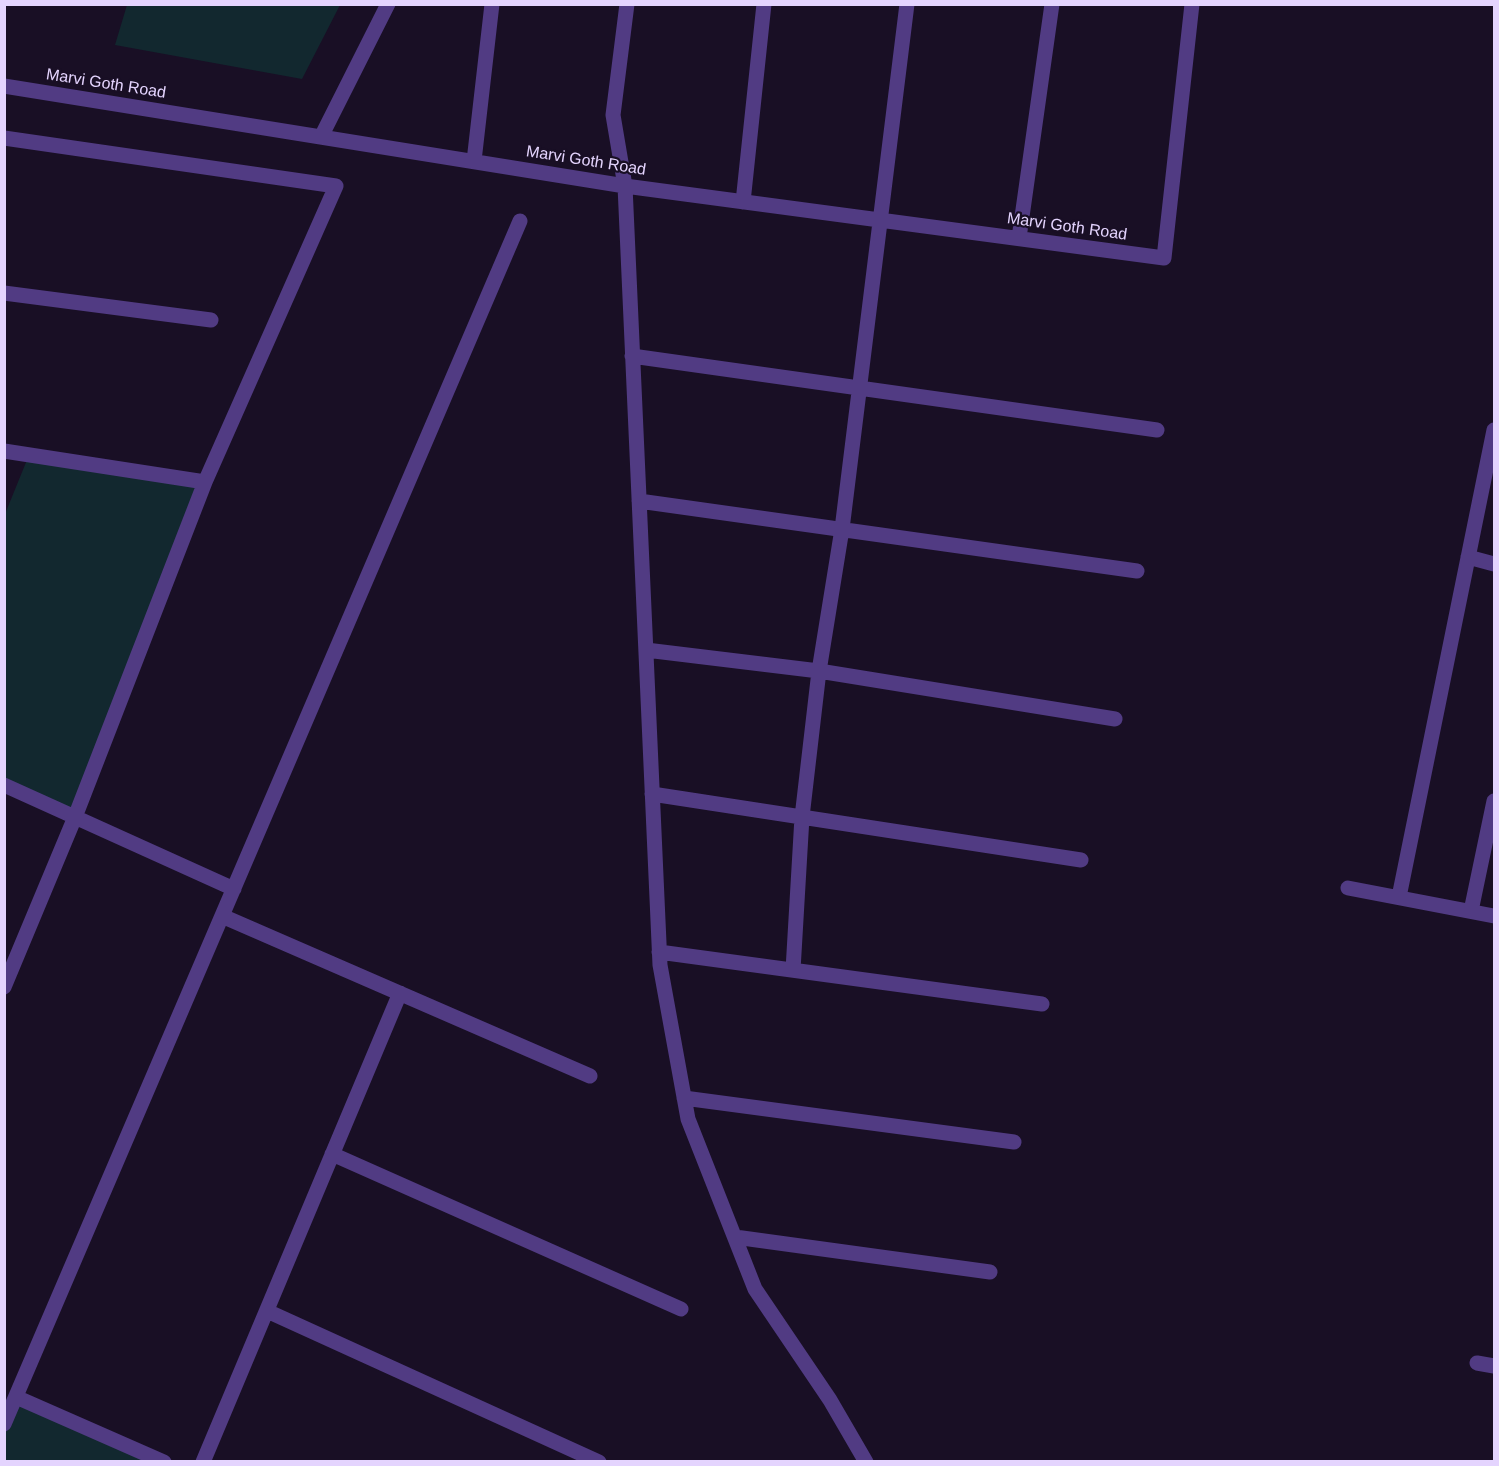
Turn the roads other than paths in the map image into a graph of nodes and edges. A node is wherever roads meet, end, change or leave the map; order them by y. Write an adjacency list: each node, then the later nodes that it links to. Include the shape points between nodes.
1 (388, 4): 9 (street)
2 (492, 4): 11 (street)
3 (627, 4): 12 (street, via 613,116)
4 (764, 4): 13 (street)
5 (907, 4): 14 (street)
6 (1052, 4): 16 (street)
7 (1192, 4): 16 (street, Marvi Goth Road, via 1164,258)
8 (4, 86): 9 (street, Marvi Goth Road)
9 (321, 137): 11 (street, Marvi Goth Road)
10 (4, 138): 24 (street, via 336,186)
11 (474, 161): 12 (street, Marvi Goth Road)
12 (625, 186): 13 (street, Marvi Goth Road); 19 (street)
13 (743, 202): 14 (street, Marvi Goth Road)
14 (879, 220): 16 (street, Marvi Goth Road); 20 (street)
15 (520, 222): 40 (street)
16 (1019, 238)
17 (4, 293): 18 (street)
18 (211, 320)
19 (632, 357): 20 (street); 25 (street)
20 (860, 388): 21 (street); 26 (street)
21 (1156, 430)
22 (1494, 430): 27 (street)
23 (4, 451): 24 (street)
24 (205, 483): 36 (street)
25 (639, 501): 26 (street); 30 (street)
26 (842, 530): 29 (street); 31 (street)
27 (1468, 557): 28 (street); 41 (street)
28 (1494, 564)
29 (1137, 571)
30 (646, 650): 31 (street); 34 (street)
31 (819, 671): 32 (street); 37 (street)
32 (1115, 719)
33 (4, 785): 36 (street)
34 (652, 794): 37 (street); 45 (street)
35 (1494, 801): 42 (street)
36 (75, 817): 40 (street); 47 (street)
37 (802, 817): 38 (street); 46 (street)
38 (1081, 860)
39 (1348, 888): 41 (street)
40 (234, 889): 43 (street)
41 (1399, 897): 42 (street)
42 (1471, 911): 44 (street)
43 (222, 916): 48 (street); 60 (street)
44 (1494, 916)
45 (659, 951): 46 (street); 51 (street)
46 (793, 970): 49 (street)
47 (4, 987)
48 (400, 993): 50 (street); 53 (street)
49 (1042, 1004)
50 (590, 1076)
51 (684, 1098): 52 (street); 54 (street, via 688,1119)
52 (1014, 1142)
53 (332, 1154): 56 (street); 57 (street)
54 (735, 1237): 55 (street); 65 (street, via 755,1289)
55 (990, 1272)
56 (681, 1309)
57 (267, 1311): 63 (street); 64 (street)
58 (1477, 1363): 59 (street)
59 (1494, 1366)
60 (16, 1398): 61 (street); 62 (street)
61 (4, 1424)
62 (164, 1461)
63 (203, 1461)
64 (599, 1461)
65 (866, 1461)

